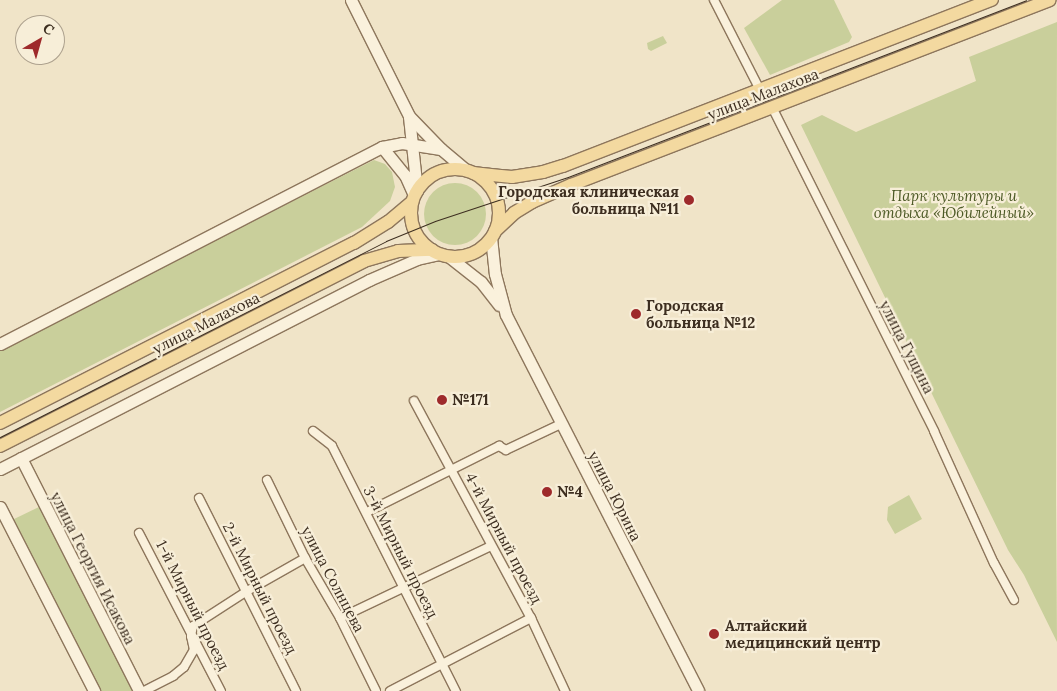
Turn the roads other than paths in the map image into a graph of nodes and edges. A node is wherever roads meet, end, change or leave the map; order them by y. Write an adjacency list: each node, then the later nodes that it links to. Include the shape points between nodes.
1 (351, 0): 7 (street)
2 (714, 0): 5 (street)
3 (992, 0): 5 (main road, улица Малахова)
4 (1050, 0): 6 (main road, улица Малахова)
5 (760, 90): 11 (main road, улица Малахова, via 543,172 512,177)
6 (772, 108): 13 (main road, улица Малахова, via 532,202 514,213); 34 (street, улица Гущина, via 934,431)
7 (409, 116): 8 (street); 10 (street)
8 (413, 144): 9 (street, via 396,143); 10 (street); 12 (street)
9 (382, 147): 12 (street, via 405,175); 16 (street)
10 (440, 150): 11 (street)
11 (469, 172): 12 (main road, via 438,172 422,183); 13 (main road, via 487,183 496,197 499,216)
12 (414, 196): 14 (main road, via 411,217 414,229 418,237); 18 (main road, улица Малахова, via 388,222 354,243)
13 (493, 234): 14 (main road, via 473,253); 15 (street, улица Юрина, via 495,274)
14 (440, 253): 15 (street, улица Юрина, via 481,282); 21 (main road, улица Малахова, via 398,251 364,261); 22 (street, via 416,259 369,280)
15 (506, 314): 19 (street, улица Юрина)
16 (0, 344)
17 (414, 401): 24 (street, 4-й Мирный проезд)
18 (0, 423)
19 (561, 424): 24 (street, via 506,450 499,446); 48 (street, улица Юрина)
20 (314, 431): 28 (street, 3-й Мирный проезд, via 332,446)
21 (0, 446)
22 (21, 458): 23 (street); 40 (street, улица Георгия Исакова)
23 (0, 469)
24 (452, 469): 28 (street); 30 (street, 4-й Мирный проезд)
25 (267, 480): 31 (street, улица Солнцева)
26 (199, 498): 33 (street, 2-й Мирный проезд)
27 (0, 507): 39 (street)
28 (367, 512): 32 (street, 3-й Мирный проезд)
29 (139, 532): 37 (street, 1-й Мирный проезд)
30 (491, 546): 32 (street); 36 (street, 4-й Мирный проезд)
31 (305, 558): 33 (street); 35 (street, улица Солнцева)
32 (404, 587): 35 (street); 38 (street, 3-й Мирный проезд)
33 (247, 591): 37 (street); 43 (street, 2-й Мирный проезд)
34 (1014, 600)
35 (340, 618): 44 (street, улица Солнцева)
36 (531, 618): 38 (street); 47 (street, 4-й Мирный проезд)
37 (191, 629): 41 (street, via 194,650 184,667); 42 (street, 1-й Мирный проезд)
38 (442, 664): 45 (street); 46 (street, 3-й Мирный проезд)
39 (94, 691)
40 (139, 691)
41 (144, 691)
42 (221, 691)
43 (296, 691)
44 (376, 691)
45 (390, 691)
46 (456, 691)
47 (565, 691)
48 (698, 691)

